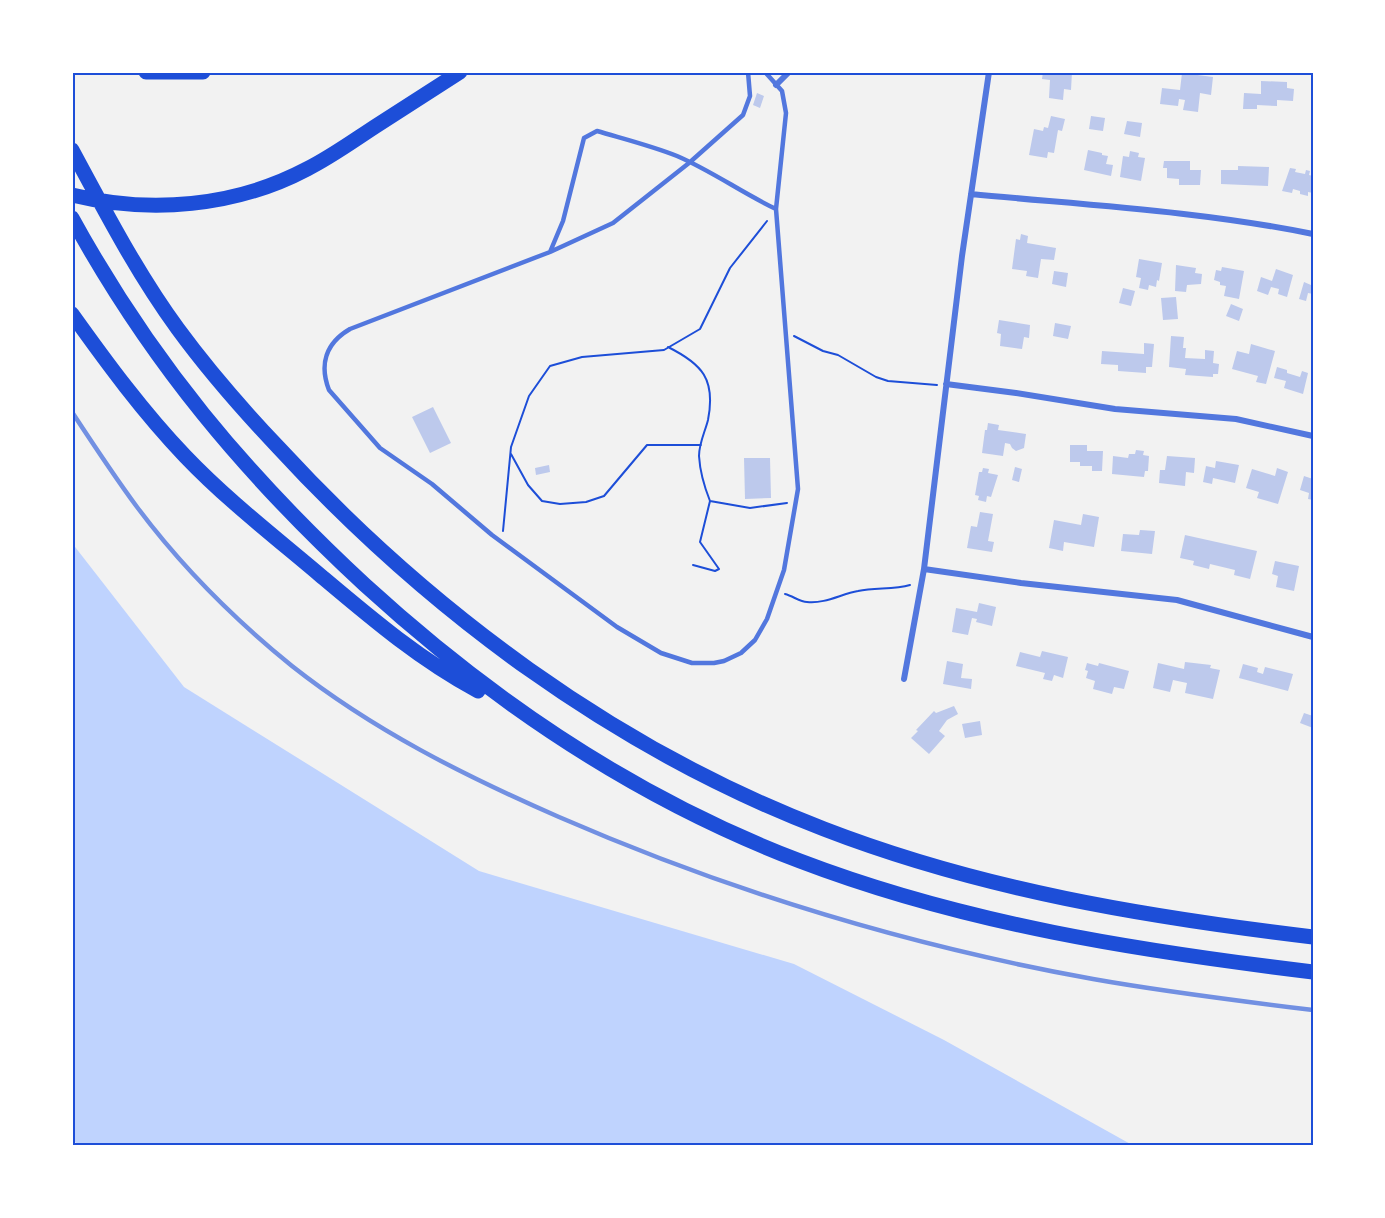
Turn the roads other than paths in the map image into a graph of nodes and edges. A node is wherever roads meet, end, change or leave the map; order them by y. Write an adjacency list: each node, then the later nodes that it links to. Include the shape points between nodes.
1 (146, 72): 2 (highway)
2 (203, 72)
3 (460, 72): 12 (highway, via 323,160 258,189 218,200 161,206 117,204)
4 (748, 72): 10 (lane, via 750,96 743,115)
5 (765, 72): 8 (lane)
6 (789, 72): 8 (street)
7 (988, 72): 11 (street)
8 (776, 84): 13 (lane, via 782,91 786,113)
9 (72, 150): 24 (highway, via 136,266 179,330 284,454 335,508 414,580 497,646 586,708 731,789 824,829 924,863 1088,904)
10 (690, 163): 13 (lane); 16 (lane, via 613,223); 16 (lane, via 597,131 584,138 563,221)
11 (971, 194): 15 (street, via 1188,214); 18 (street)
12 (72, 195)
13 (776, 209): 16 (lane, via 798,489 796,504 784,570 764,627 736,656 714,663 692,663 661,653 616,627 380,448 329,390 325,357 334,340 350,329)
14 (72, 218): 23 (highway, via 136,325 235,453 379,597)
15 (1313, 234)
16 (550, 252)
17 (72, 314): 23 (highway, via 168,437 239,508 409,648 461,682)
18 (946, 384): 19 (street, via 1115,409 1236,419); 20 (street)
19 (1313, 436)
20 (924, 569): 21 (street, via 1021,584 1169,599); 22 (street)
21 (1313, 637)
22 (904, 680)
23 (515, 708): 25 (highway, via 655,795 753,842 842,876 958,911 1053,933 1170,954)
24 (1313, 937)
25 (1313, 972)

